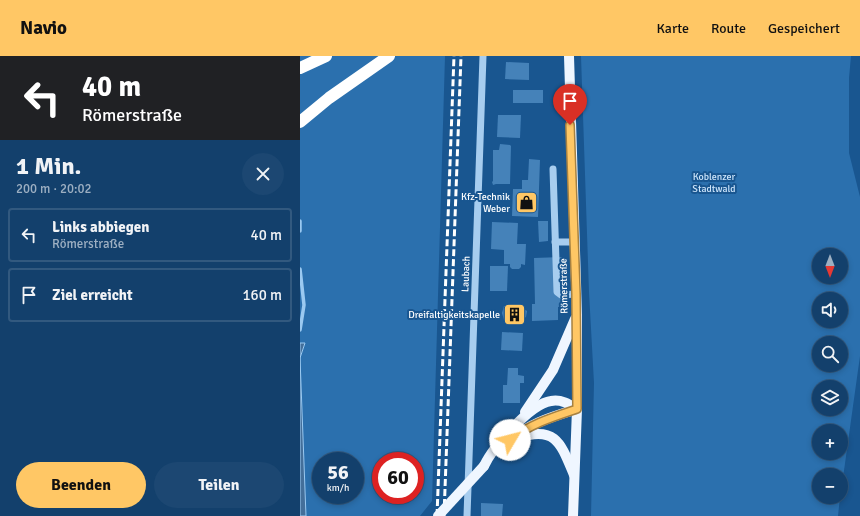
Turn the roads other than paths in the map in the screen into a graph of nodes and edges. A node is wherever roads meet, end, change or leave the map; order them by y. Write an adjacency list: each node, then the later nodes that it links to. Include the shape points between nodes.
1 (326, 56): 5 (highway)
2 (389, 56): 6 (highway, via 329,98)
3 (483, 56): 18 (street, Laubach)
4 (569, 56): 9 (main road, Römerstraße)
5 (300, 68)
6 (300, 122)
7 (553, 169): 8 (street)
8 (555, 242): 9 (street); 10 (street, via 557,292 561,295)
9 (575, 242): 10 (main road, Römerstraße)
10 (576, 294): 11 (main road, Römerstraße)
11 (577, 315): 12 (main road, Römerstraße); 13 (main road, via 553,370 528,405)
12 (577, 409): 13 (main road, via 561,401 550,401 536,406); 14 (main road, via 532,425); 16 (main road, Römerstraße)
13 (522, 419): 15 (main road, via 490,453)
14 (510, 440): 15 (main road); 16 (main road, via 534,433 551,437 562,449)
15 (484, 466): 17 (main road, bridge)
16 (575, 478): 19 (main road, Römerstraße)
17 (438, 516)
18 (467, 516)
19 (573, 516)

